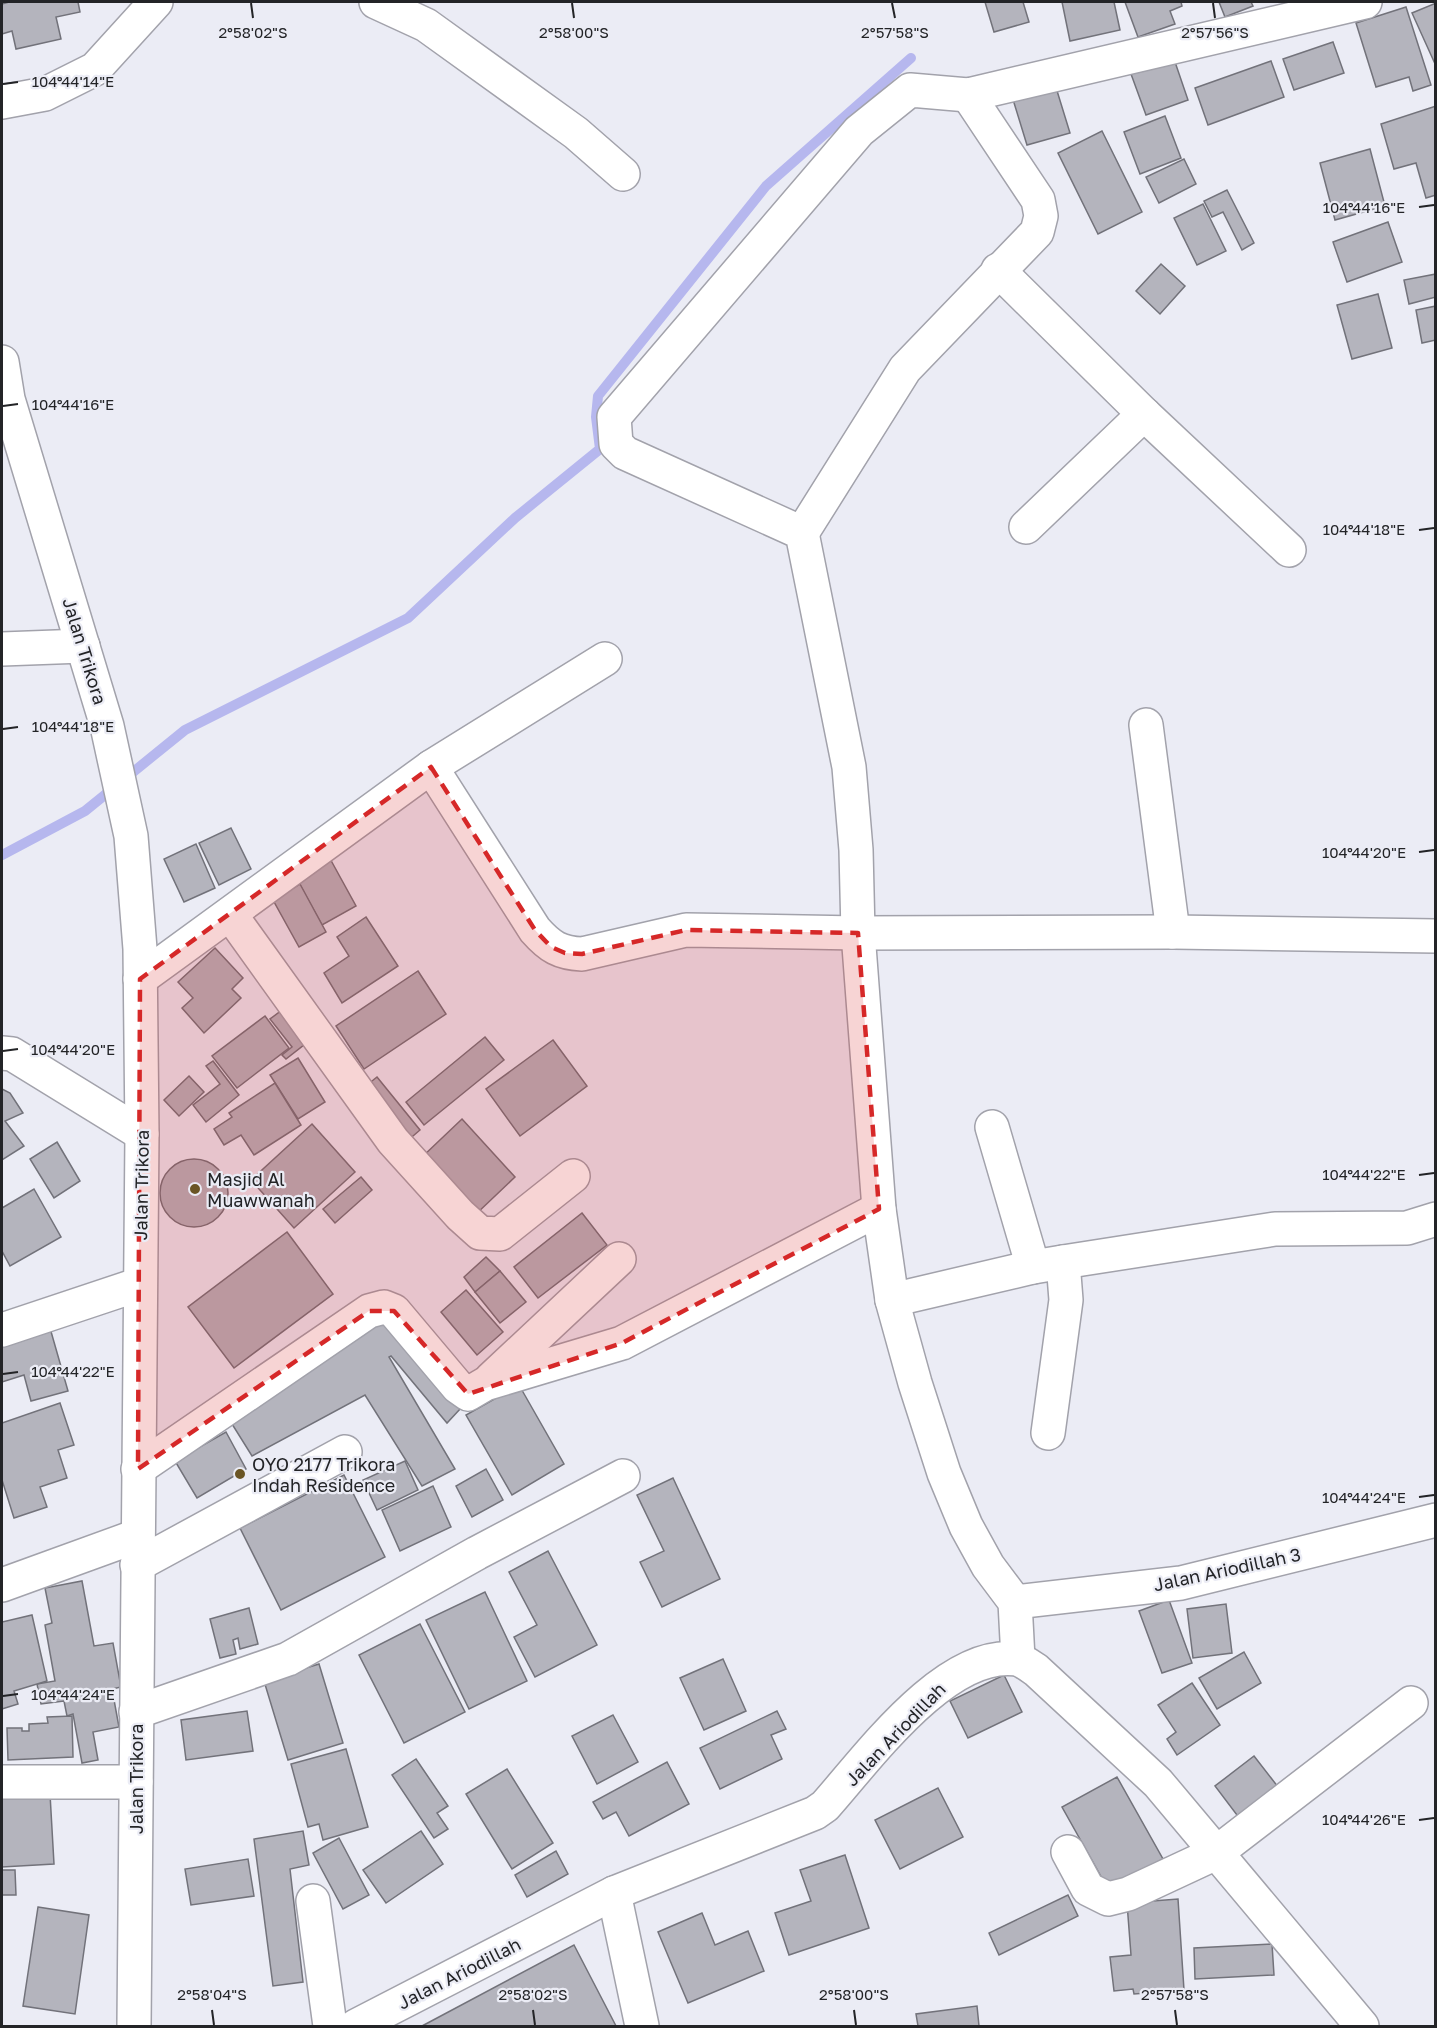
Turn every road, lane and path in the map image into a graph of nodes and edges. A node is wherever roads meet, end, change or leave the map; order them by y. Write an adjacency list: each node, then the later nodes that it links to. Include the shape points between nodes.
1 (156, 2): 5 (street, via 94,69 45,93)
2 (376, 2): 6 (street, via 426,25 576,133)
3 (1365, 2): 4 (street)
4 (968, 95): 7 (street, via 1040,208 1037,232); 11 (street, via 910,90 859,131 614,417 616,444 626,453)
5 (2, 102)
6 (623, 174)
7 (998, 270): 9 (street); 11 (street, via 905,369)
8 (2, 362): 13 (street, Jalan Trikora, via 8,399)
9 (1144, 414): 10 (street); 12 (street)
10 (1026, 527)
11 (802, 533): 20 (street, via 849,767)
12 (1289, 550)
13 (83, 646): 14 (street); 22 (street, Jalan Trikora, via 131,836)
14 (2, 649)
15 (605, 659): 17 (street)
16 (1146, 725): 19 (street)
17 (431, 767): 18 (street); 20 (street, via 535,930 551,947 565,953 582,954 686,930)
18 (230, 914): 22 (street); 26 (street, via 393,1141 480,1233 500,1234)
19 (1173, 932): 20 (street); 21 (street)
20 (858, 933): 27 (street)
21 (1436, 936)
22 (140, 979): 25 (street, Jalan Trikora)
23 (2, 1053): 25 (street, via 12,1054)
24 (992, 1127): 30 (street)
25 (142, 1134): 31 (street, Jalan Trikora)
26 (573, 1176)
27 (879, 1209): 32 (street); 34 (street, via 622,1344)
28 (1436, 1219): 30 (street, via 1400,1228 1275,1229)
29 (619, 1259): 34 (street)
30 (1048, 1265): 32 (street); 35 (street, via 1066,1300)
31 (140, 1284): 33 (street); 37 (street, Jalan Trikora)
32 (892, 1300): 42 (street, via 944,1473 988,1566)
33 (2, 1330)
34 (485, 1384): 37 (street, via 465,1394 394,1311 384,1307 369,1311)
35 (1048, 1433)
36 (345, 1452): 40 (street)
37 (138, 1469): 40 (street, Jalan Trikora)
38 (623, 1476): 45 (street, via 288,1659)
39 (1436, 1520): 42 (street, Jalan Ariodillah 3, via 1181,1583)
40 (137, 1551): 41 (street); 45 (street, Jalan Trikora)
41 (2, 1585)
42 (1015, 1602): 43 (street)
43 (1018, 1659): 49 (street, via 1036,1670 1158,1783); 50 (street, Jalan Ariodillah, via 994,1659 949,1678 893,1730 815,1813)
44 (1412, 1703): 49 (street)
45 (136, 1712): 47 (street, Jalan Trikora)
46 (2, 1782): 47 (street)
47 (136, 1782): 52 (street, Jalan Trikora)
48 (1068, 1851): 49 (street, via 1088,1889 1108,1899 1128,1894)
49 (1216, 1853): 56 (street)
50 (614, 1893): 54 (street, Jalan Ariodillah); 55 (street)
51 (313, 1901): 53 (street)
52 (134, 2026)
53 (330, 2026)
54 (356, 2026)
55 (642, 2026)
56 (1362, 2026)

